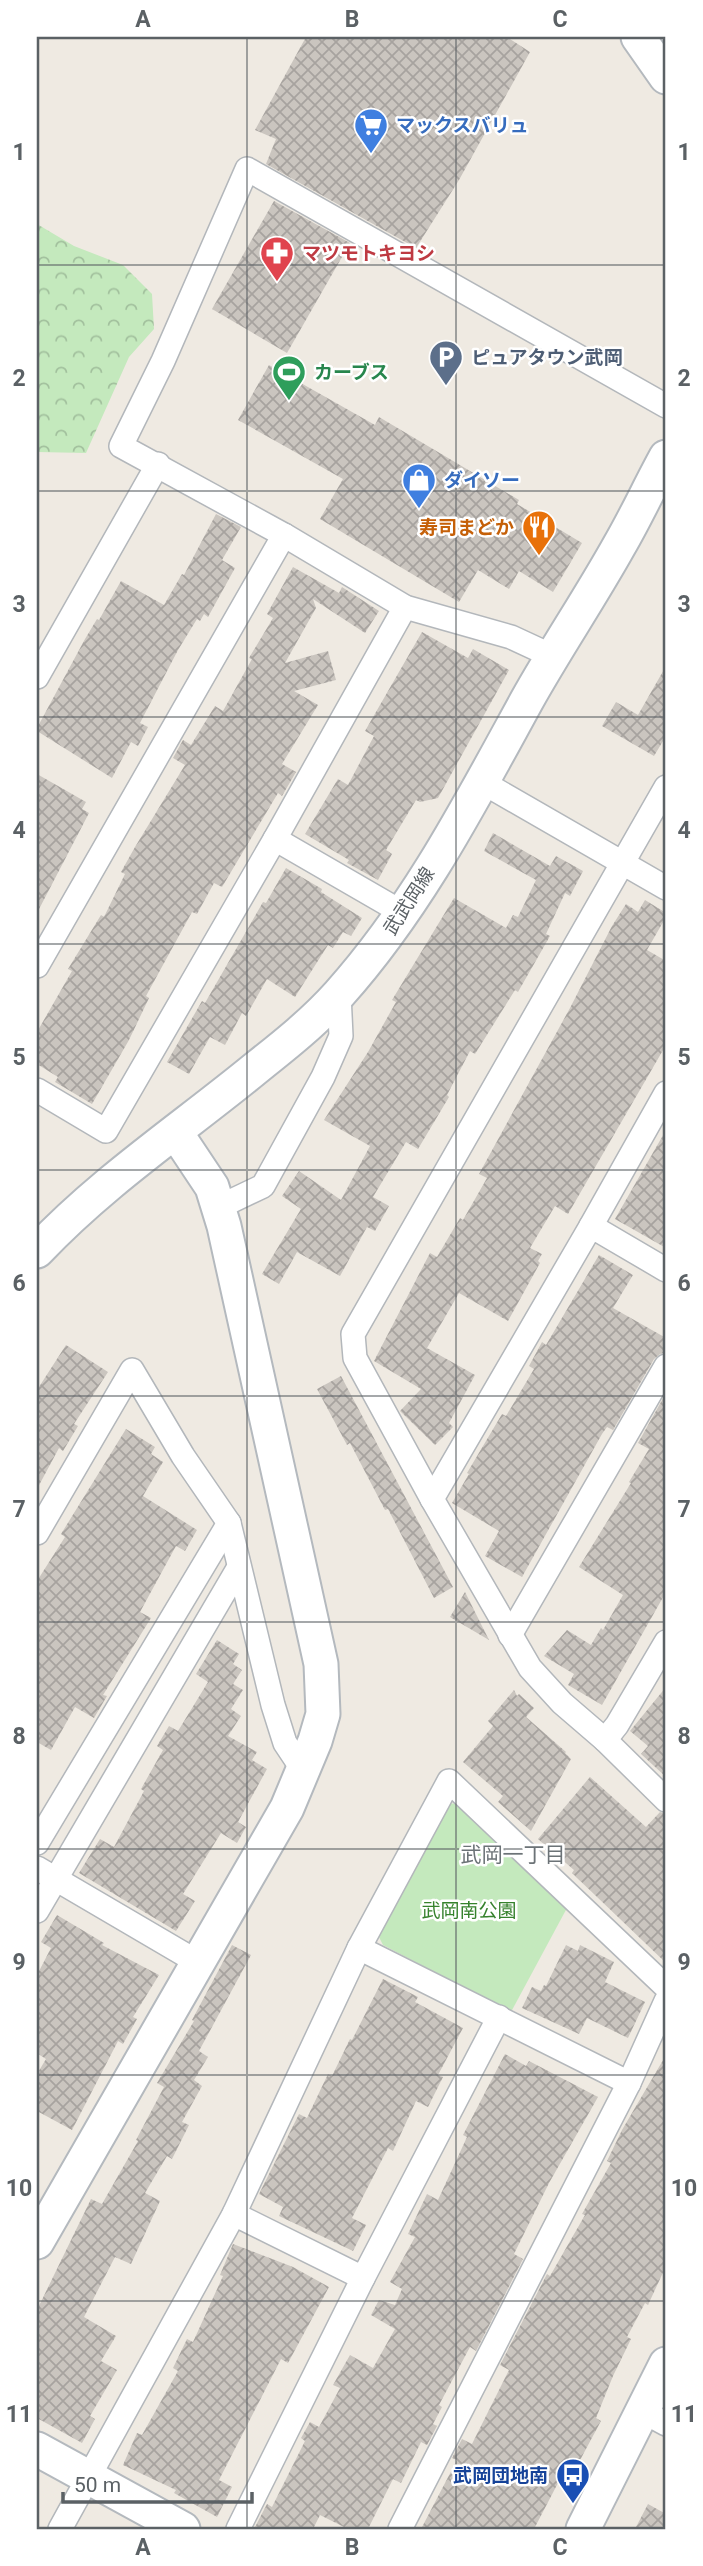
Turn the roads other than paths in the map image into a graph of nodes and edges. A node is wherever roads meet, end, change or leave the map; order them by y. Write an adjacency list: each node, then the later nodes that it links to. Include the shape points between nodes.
1 (638, 37): 2 (street)
2 (666, 77)
3 (666, 406): 5 (street, via 247,169 121,446)
4 (666, 457): 8 (street, 武武岡線, via 620,546)
5 (158, 464): 6 (street); 9 (street)
6 (284, 535): 7 (street); 16 (street)
7 (405, 607): 8 (street, via 511,637); 12 (street)
8 (552, 656): 10 (street, 武武岡線)
9 (37, 677)
10 (482, 782): 13 (street); 15 (street, 武武岡線)
11 (666, 787): 13 (street)
12 (275, 839): 15 (street); 18 (street, via 106,1130)
13 (624, 863): 14 (street); 26 (street, via 353,1334 355,1359)
14 (666, 888)
15 (403, 913): 17 (street, 武武岡線)
16 (37, 966)
17 (339, 994): 20 (street, 武武岡線, via 296,1036); 21 (street, via 341,1035 263,1186)
18 (37, 1090)
19 (666, 1093): 22 (street)
20 (176, 1133): 21 (street, via 200,1165); 23 (street, 武武岡線, via 125,1170)
21 (219, 1207): 33 (street, via 321,1664 323,1714)
22 (591, 1226): 24 (street); 26 (street)
23 (37, 1251)
24 (666, 1270)
25 (666, 1366): 30 (street)
26 (432, 1499): 30 (street)
27 (229, 1523): 28 (street, via 132,1370); 29 (street); 35 (street)
28 (37, 1533)
29 (239, 1567): 33 (street, via 285,1743); 36 (street)
30 (510, 1635): 32 (street, via 545,1685)
31 (666, 1642): 32 (street)
32 (605, 1740): 34 (street)
33 (303, 1770): 39 (street, via 288,1808)
34 (666, 1800)
35 (37, 1843)
36 (46, 1873): 37 (street); 39 (street)
37 (37, 1911)
38 (359, 1948): 40 (street, via 449,1781); 42 (street); 44 (street)
39 (199, 1963): 45 (street)
40 (666, 1987)
41 (666, 2001): 43 (street)
42 (499, 2017): 43 (street); 46 (street)
43 (629, 2083): 54 (street)
44 (234, 2214): 46 (street); 50 (street)
45 (37, 2242)
46 (363, 2278): 53 (street)
47 (666, 2364): 48 (street)
48 (654, 2417): 55 (street)
49 (37, 2449): 50 (street)
50 (87, 2477): 51 (street); 52 (street)
51 (60, 2529)
52 (183, 2529)
53 (238, 2529)
54 (400, 2529)
55 (583, 2529)

